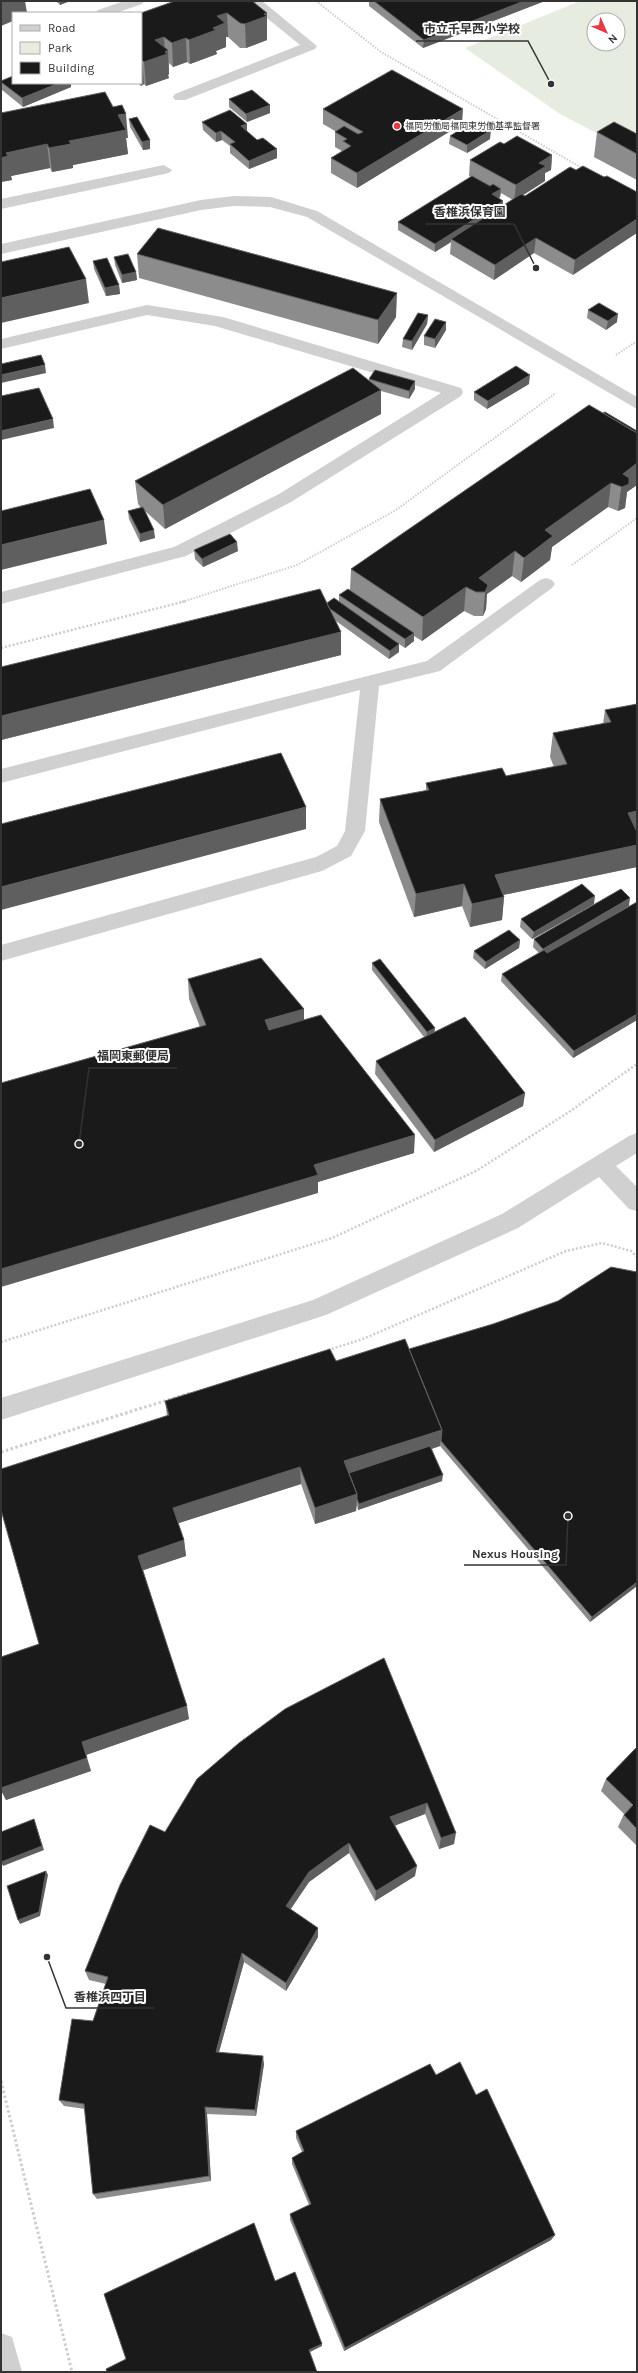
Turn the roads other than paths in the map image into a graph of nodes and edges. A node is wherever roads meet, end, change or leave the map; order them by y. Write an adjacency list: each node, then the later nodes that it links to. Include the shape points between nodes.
1 (138, 1): 3 (street)
2 (253, 1): 4 (street, via 310,46)
3 (106, 12)
4 (180, 97)
5 (164, 170): 6 (street)
6 (1, 204)
7 (1, 249): 9 (street, via 202,205 234,201 271,202 312,214)
8 (1, 344): 11 (street, via 147,310 217,320 455,392 285,498 180,552)
9 (637, 404)
10 (546, 584): 12 (street, via 433,666)
11 (1, 598)
12 (370, 681): 13 (street); 14 (street, via 355,831 344,851 322,863)
13 (1, 776)
14 (1, 953)
15 (637, 1142): 16 (street)
16 (601, 1165): 17 (street); 18 (street, via 510,1221 318,1308)
17 (637, 1202)
18 (1, 1409)
19 (1, 2348): 20 (street)
20 (7, 2372)

